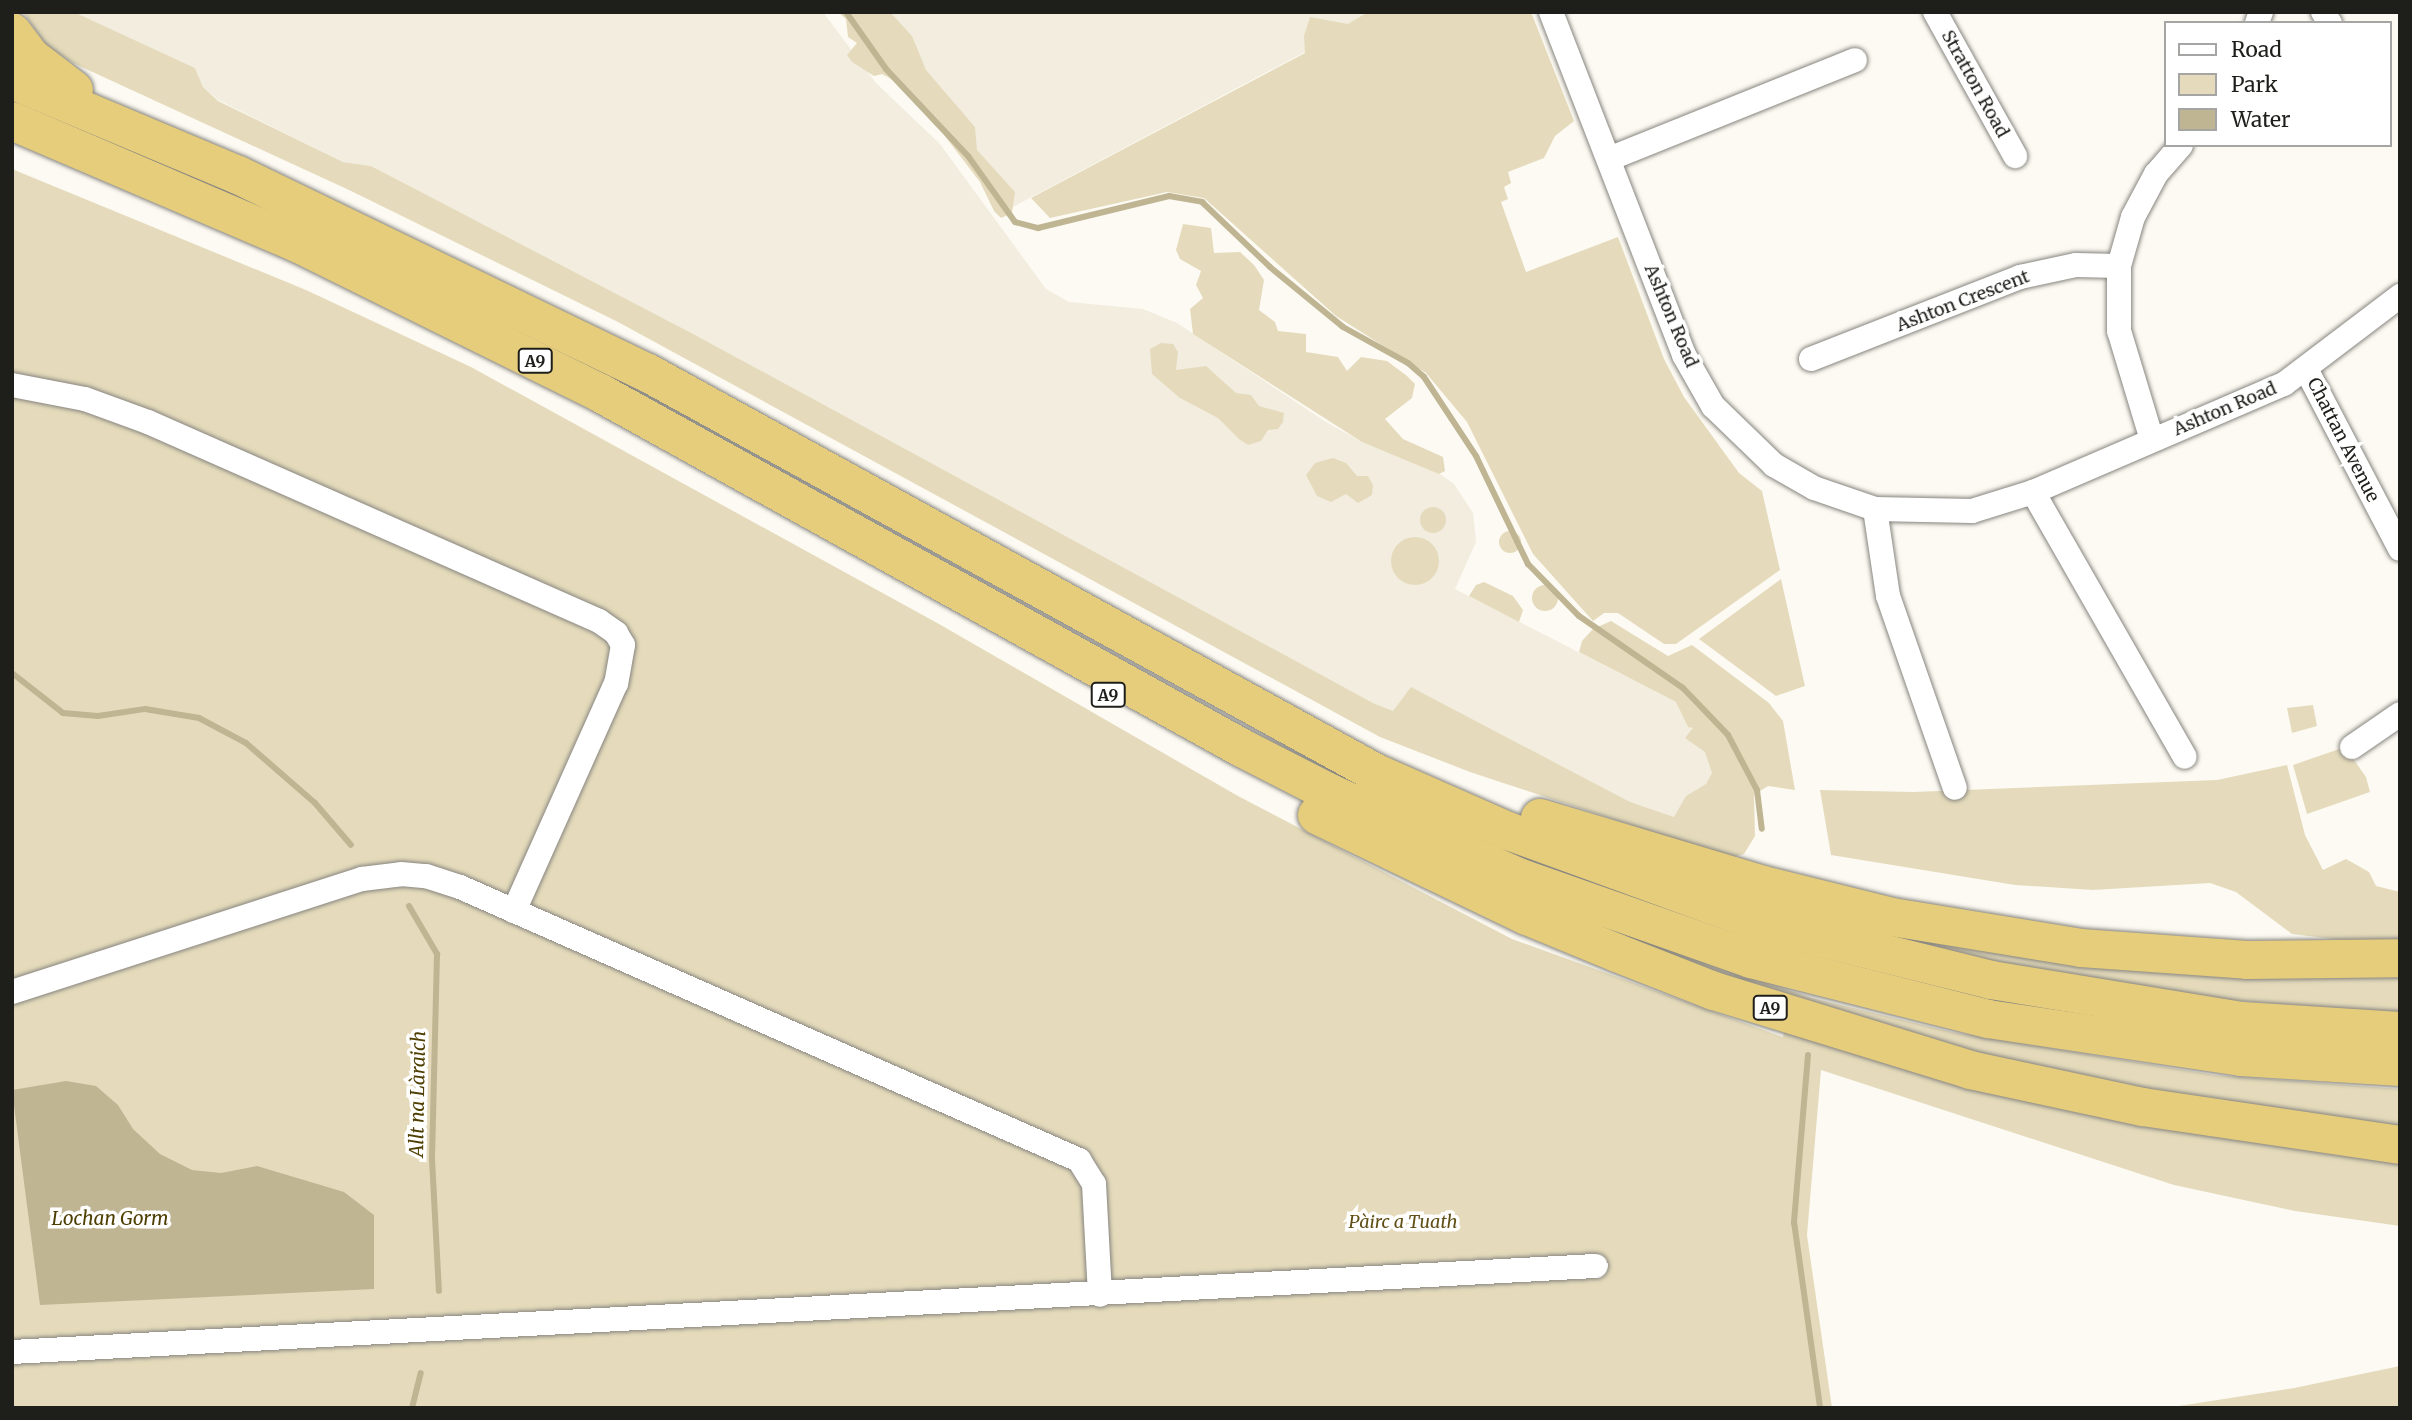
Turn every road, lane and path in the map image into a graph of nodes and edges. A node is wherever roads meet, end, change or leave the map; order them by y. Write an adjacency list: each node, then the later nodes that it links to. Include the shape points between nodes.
1 (1551, 12): 10 (street, Ashton Road)
2 (1935, 12): 9 (street, Stratton Road)
3 (12, 32): 6 (highway, A9, via 48,72)
4 (1855, 60): 10 (street)
5 (12, 80): 6 (highway, A9)
6 (115, 120): 24 (highway, A9, via 648,373)
7 (12, 121): 20 (highway, A9, via 287,239 602,394)
8 (2179, 147): 11 (street, via 2156,174 2133,217)
9 (2015, 156)
10 (1609, 159): 18 (street, Ashton Road, via 1684,355 1713,406 1774,465 1814,488)
11 (2119, 266): 13 (street, Ashton Crescent, via 2076,265 2020,277); 16 (street, via 2119,331)
12 (2400, 296): 14 (street, Ashton Road)
13 (1811, 359)
14 (2306, 369): 16 (street, Ashton Road, via 2284,384); 19 (street, Chattan Avenue)
15 (12, 385): 26 (street, via 85,399 148,422 599,621 616,633 623,645 616,682)
16 (2152, 440): 17 (street, Ashton Road)
17 (2033, 492): 18 (street, Ashton Road, via 1972,510); 23 (street)
18 (1875, 509): 25 (street, via 1888,596)
19 (2400, 549)
20 (1040, 635): 30 (highway, A9, via 1242,748 1392,822 1521,878 1751,959 1987,1019 2116,1041 2241,1057); 31 (highway, A9, via 1125,709 1259,784 1527,916 1714,991 1970,1070 2143,1107)
21 (2400, 714): 22 (street)
22 (2352, 747)
23 (2185, 757)
24 (1374, 772): 27 (highway, A9, via 1763,885 1892,916 2081,948 2247,960); 29 (highway, A9, via 1508,831 1761,923 1991,980 2121,1004 2242,1021)
25 (1955, 789)
26 (514, 911): 28 (street, via 426,876 362,879); 33 (street, via 1079,1160 1094,1184)
27 (2400, 958)
28 (12, 992)
29 (2400, 1031)
30 (2400, 1067)
31 (2400, 1145)
32 (1596, 1266): 33 (street)
33 (1100, 1295): 34 (street)
34 (12, 1352)

